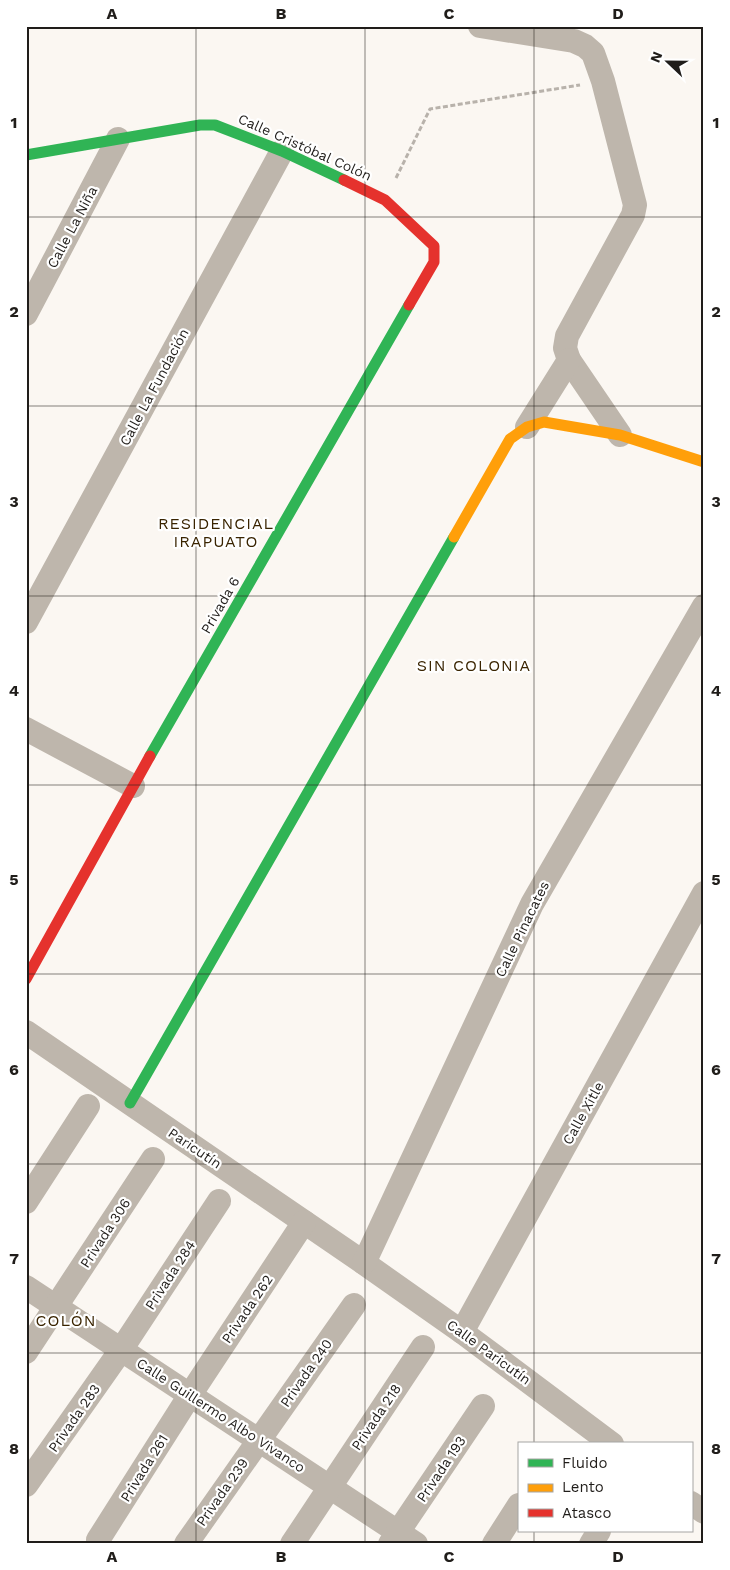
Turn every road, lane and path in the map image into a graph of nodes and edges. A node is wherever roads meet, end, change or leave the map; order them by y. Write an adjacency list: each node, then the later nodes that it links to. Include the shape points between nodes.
1 (480, 26): 2 (street, via 574,41 593,53)
2 (603, 81): 6 (path, via 430,109); 9 (street, via 635,205 633,215 567,336 565,348)
3 (118, 139): 4 (street, Calle Cristóbal Colón, via 200,125 215,126); 5 (street, Calle Cristóbal Colón); 8 (street, Calle La Niña)
4 (282, 151): 6 (street, Calle Cristóbal Colón); 14 (street, Calle La Fundación)
5 (26, 155)
6 (385, 200): 7 (street, Calle Cristóbal Colón)
7 (434, 246): 16 (street, Privada 6, via 434,262)
8 (26, 314)
9 (569, 360): 10 (street); 11 (street)
10 (527, 427): 11 (street, via 544,422); 20 (street, via 510,439)
11 (620, 435): 12 (street)
12 (704, 462)
13 (704, 606): 26 (street, Calle Pinacates, via 532,904)
14 (26, 622)
15 (26, 728): 16 (street)
16 (133, 786): 18 (street, Privada 6)
17 (704, 893): 30 (street, Calle Xitle)
18 (26, 978)
19 (26, 1032): 20 (street, Paricutín)
20 (130, 1103): 25 (street, Paricutín)
21 (88, 1106): 24 (street)
22 (153, 1159): 29 (street, Privada 306)
23 (219, 1201): 32 (street, Privada 284)
24 (26, 1202)
25 (304, 1222): 26 (street, Paricutín); 34 (street, Privada 262)
26 (364, 1263): 30 (street, Calle Paricutín)
27 (26, 1287): 29 (street, Calle Guillermo Albo Vivanco)
28 (354, 1305): 36 (street, Privada 240)
29 (57, 1308): 32 (street, Calle Guillermo Albo Vivanco); 33 (street, Privada 306)
30 (462, 1332): 37 (street, Calle Paricutín)
31 (423, 1347): 39 (street, Privada 218)
32 (121, 1350): 34 (street, Calle Guillermo Albo Vivanco); 38 (street, Privada 283)
33 (26, 1352)
34 (190, 1395): 36 (street, Calle Guillermo Albo Vivanco); 44 (street, Privada 261)
35 (483, 1406): 45 (street, Privada 193)
36 (259, 1440): 39 (street, Calle Guillermo Albo Vivanco); 46 (street, Privada 239)
37 (609, 1442)
38 (26, 1485)
39 (330, 1487): 45 (street, Calle Guillermo Albo Vivanco); 47 (street, Privada 218)
40 (692, 1504): 42 (street)
41 (518, 1507): 48 (street)
42 (704, 1512)
43 (598, 1532): 49 (street)
44 (98, 1540)
45 (401, 1540)
46 (186, 1544)
47 (292, 1544)
48 (494, 1544)
49 (591, 1544)

